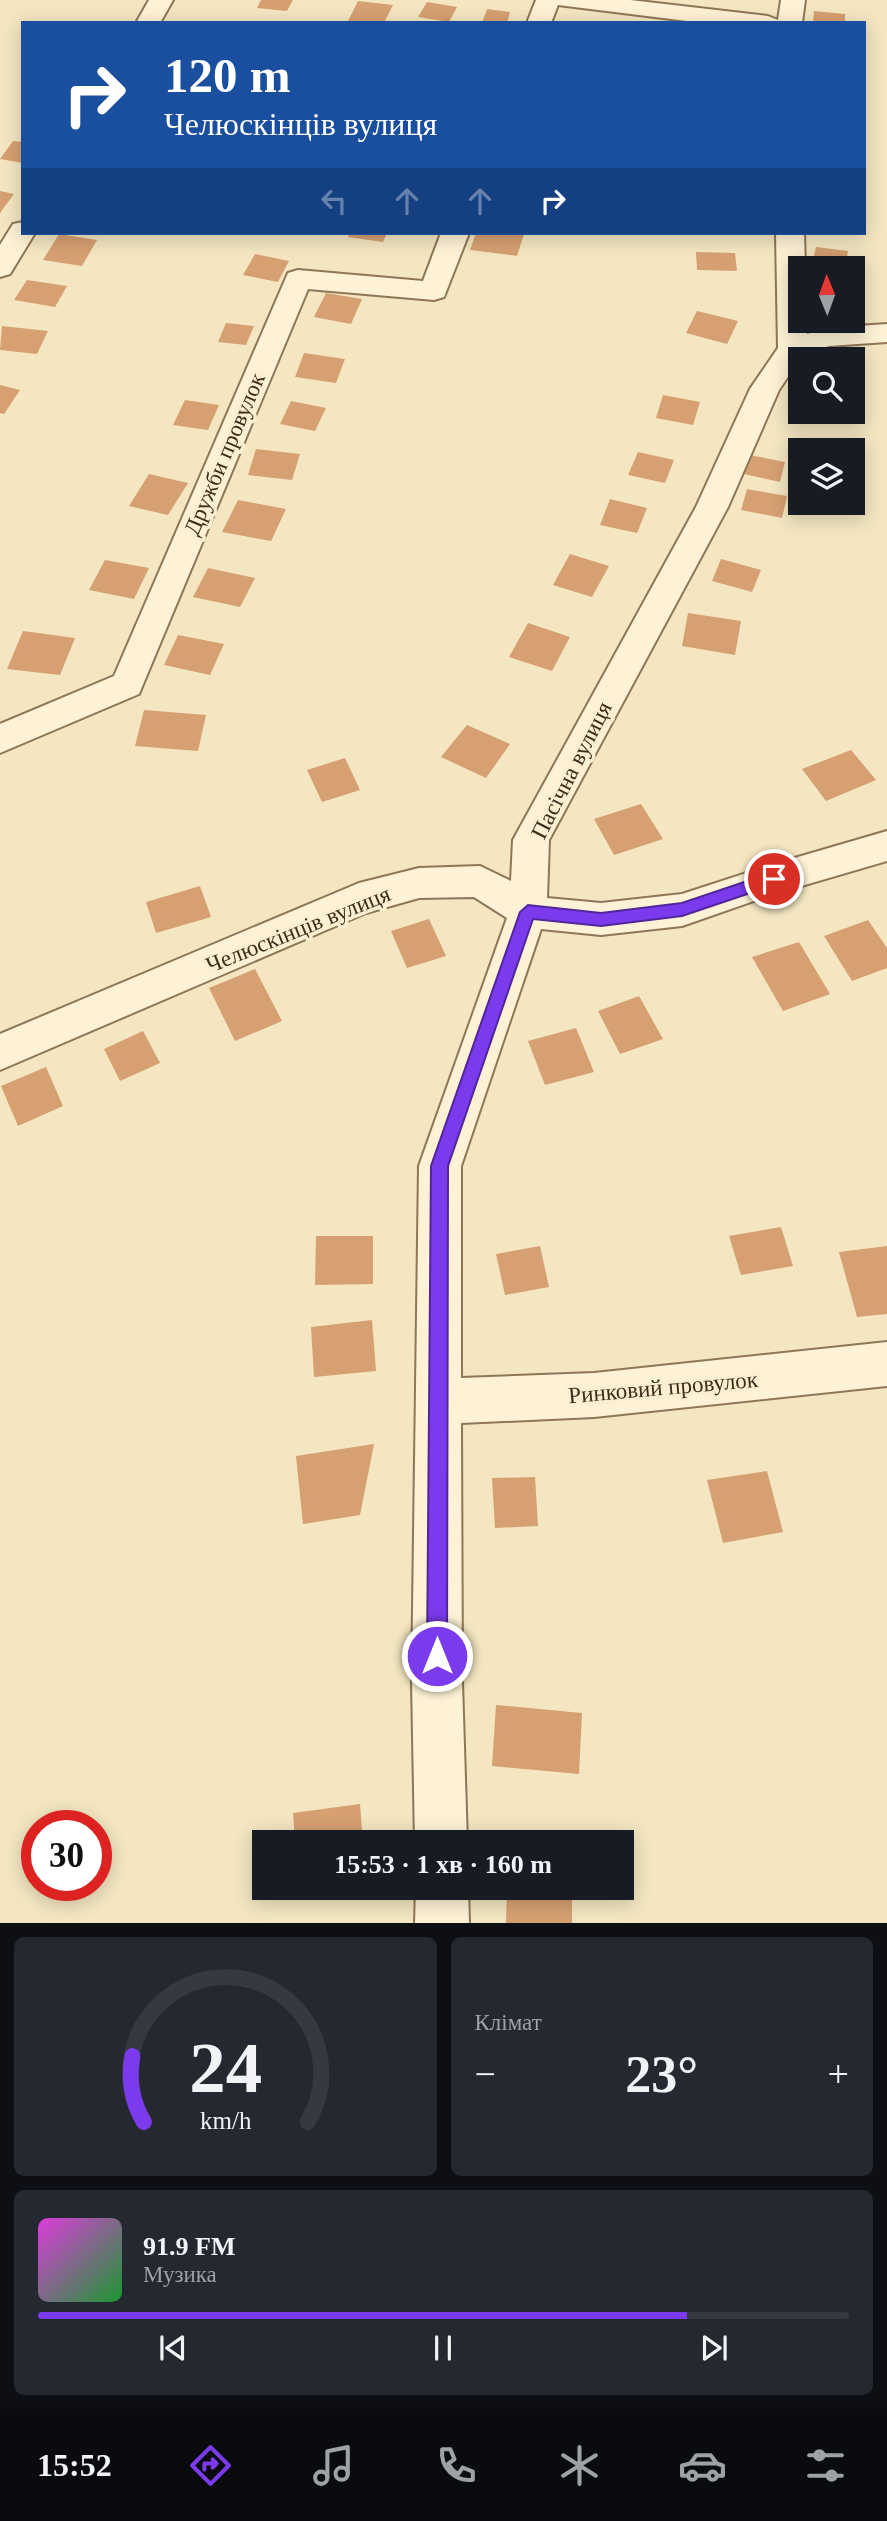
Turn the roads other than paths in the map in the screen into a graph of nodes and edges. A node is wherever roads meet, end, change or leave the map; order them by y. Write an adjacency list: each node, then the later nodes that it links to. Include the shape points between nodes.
1 (161, 0): 5 (street)
2 (548, 0): 6 (street)
3 (567, 0): 7 (street)
4 (793, 0): 8 (street)
5 (149, 21)
6 (539, 21)
7 (751, 21)
8 (790, 21)
9 (21, 233): 12 (street)
10 (454, 235): 17 (street, Дружби провулок, via 434,291 298,279 127,685)
11 (790, 235): 14 (street)
12 (0, 268)
13 (887, 332): 15 (street, via 827,337)
14 (793, 347)
15 (796, 347)
16 (788, 355): 19 (street, Пасічна вулиця, via 765,389 712,506 531,840)
17 (0, 739)
18 (887, 846): 19 (street, Челюскінців вулиця, via 682,910 601,919)
19 (528, 912): 20 (street, Челюскінців вулиця, via 480,881 407,886 359,900); 22 (street, Пасічна вулиця, via 439,1166)
20 (0, 1052)
21 (887, 1364): 22 (street, Ринковий провулок, via 594,1395)
22 (438, 1401): 23 (street, Пасічна вулиця)
23 (441, 1830)
24 (442, 1900): 25 (street)
25 (443, 1923)

